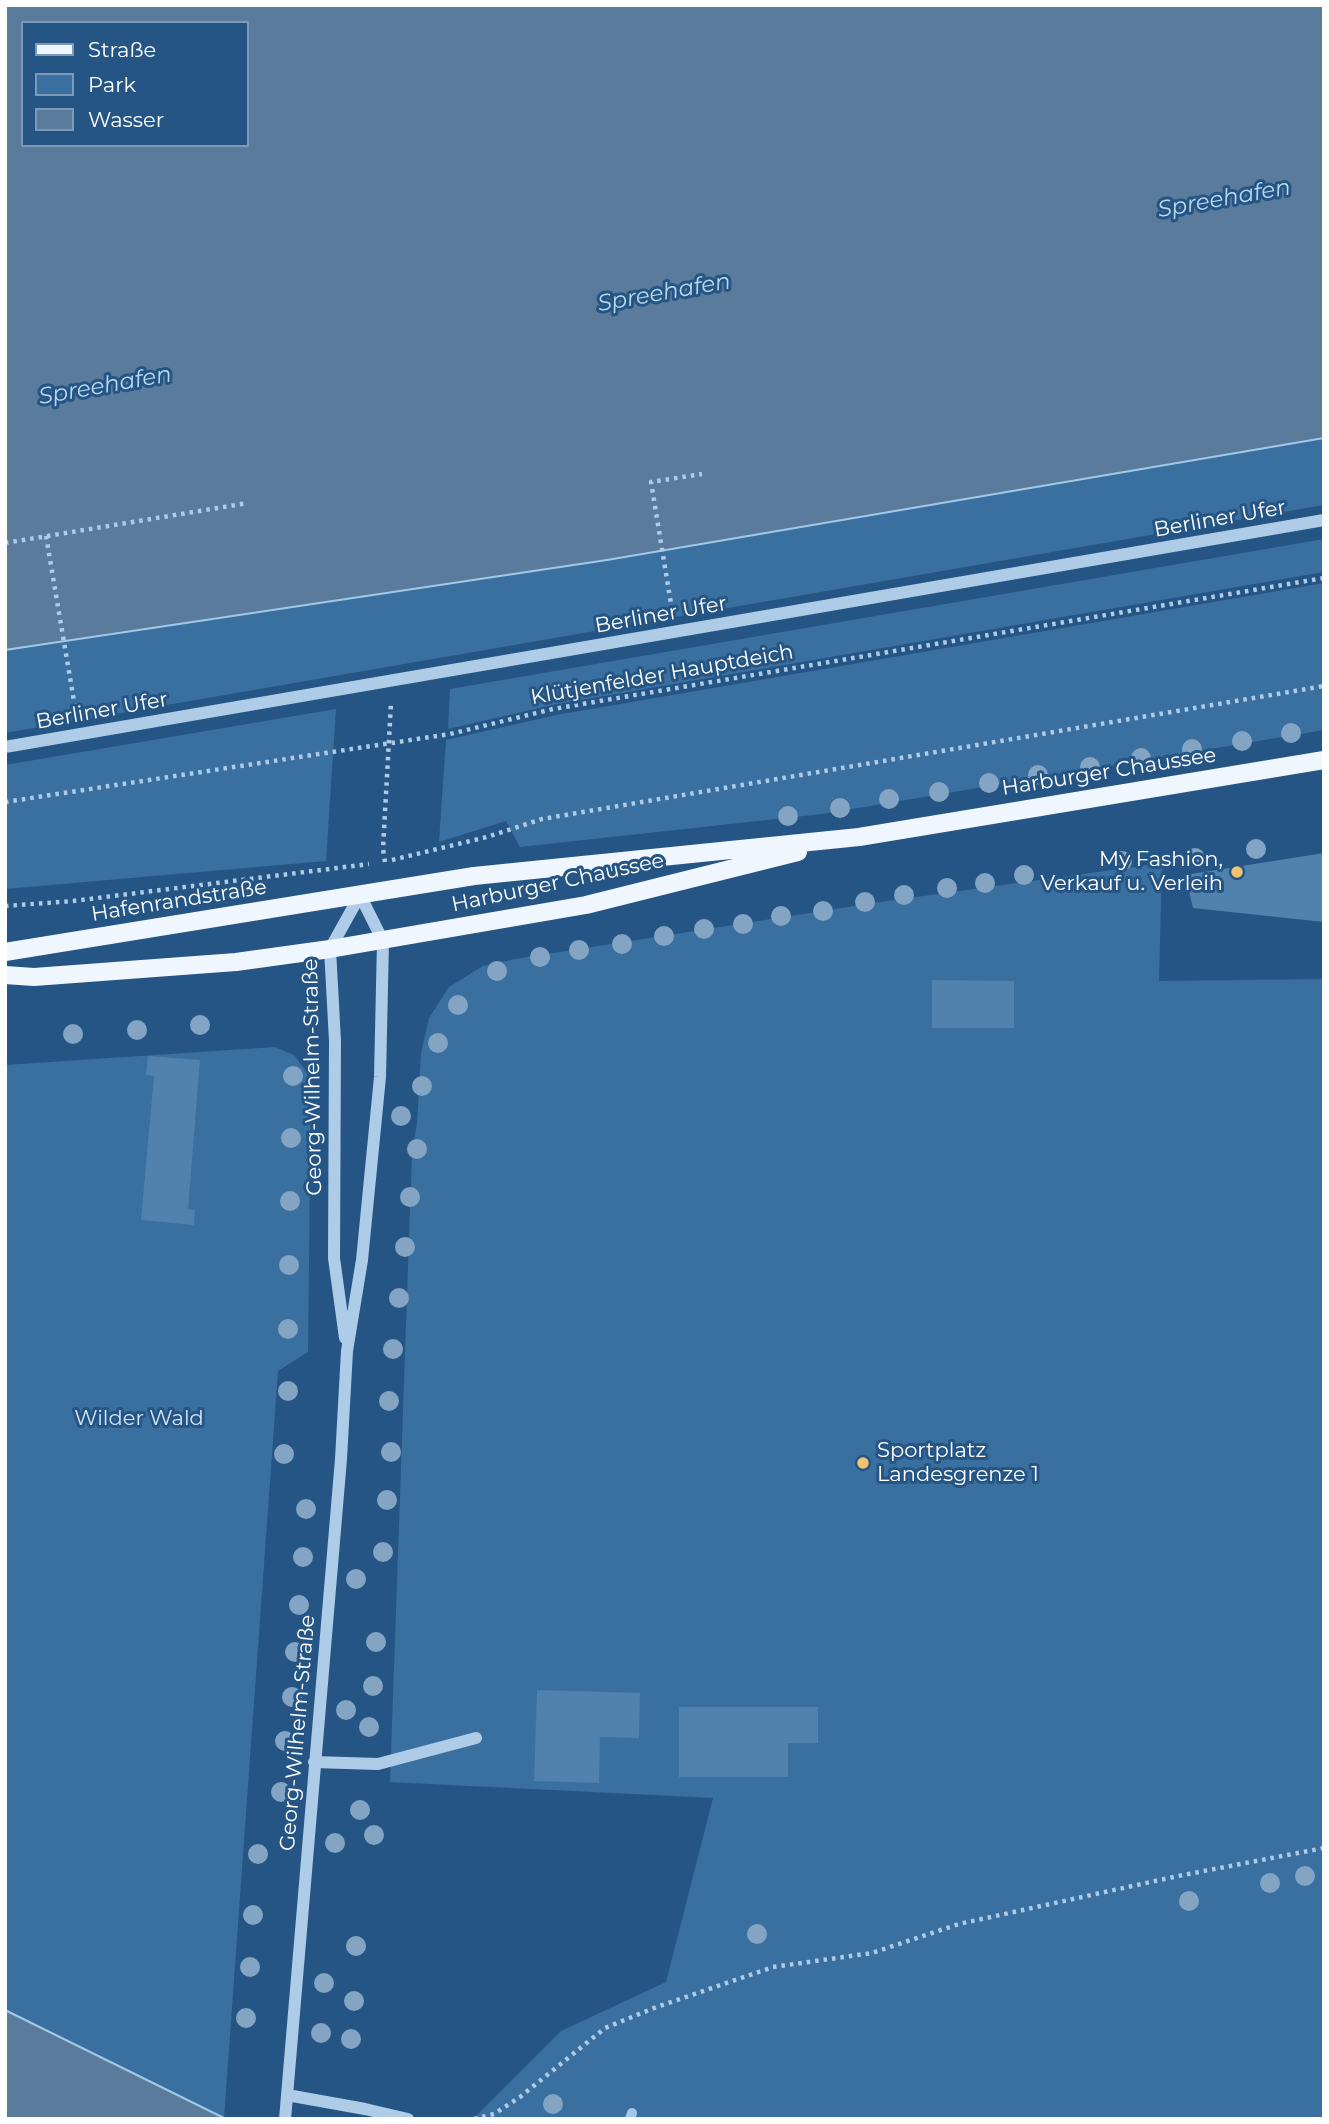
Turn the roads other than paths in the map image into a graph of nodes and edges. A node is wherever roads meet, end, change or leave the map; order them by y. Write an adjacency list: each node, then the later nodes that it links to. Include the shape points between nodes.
1 (1324, 520): 2 (street, Berliner Ufer)
2 (5, 747)
3 (1324, 760): 4 (main road, Harburger Chaussee)
4 (859, 837): 5 (main road, Harburger Chaussee, via 474,877); 6 (main road, Harburger Chaussee, via 586,905)
5 (360, 895): 6 (street, Georg-Wilhelm-Straße); 7 (street, Georg-Wilhelm-Straße); 8 (main road, Hafenrandstraße)
6 (383, 941): 7 (main road, Harburger Chaussee); 10 (street, Georg-Wilhelm-Straße, via 380,1077 362,1260)
7 (330, 949): 9 (main road, Harburger Chaussee, via 263,959 34,977); 10 (street, Georg-Wilhelm-Straße, via 335,1041 334,1258)
8 (5, 951)
9 (5, 975)
10 (347, 1350): 12 (street, Georg-Wilhelm-Straße)
11 (476, 1738): 12 (street, via 378,1764)
12 (314, 1762): 13 (street, Georg-Wilhelm-Straße)
13 (287, 2095): 14 (street, Georg-Wilhelm-Straße); 15 (street)
14 (285, 2119)
15 (408, 2119)

